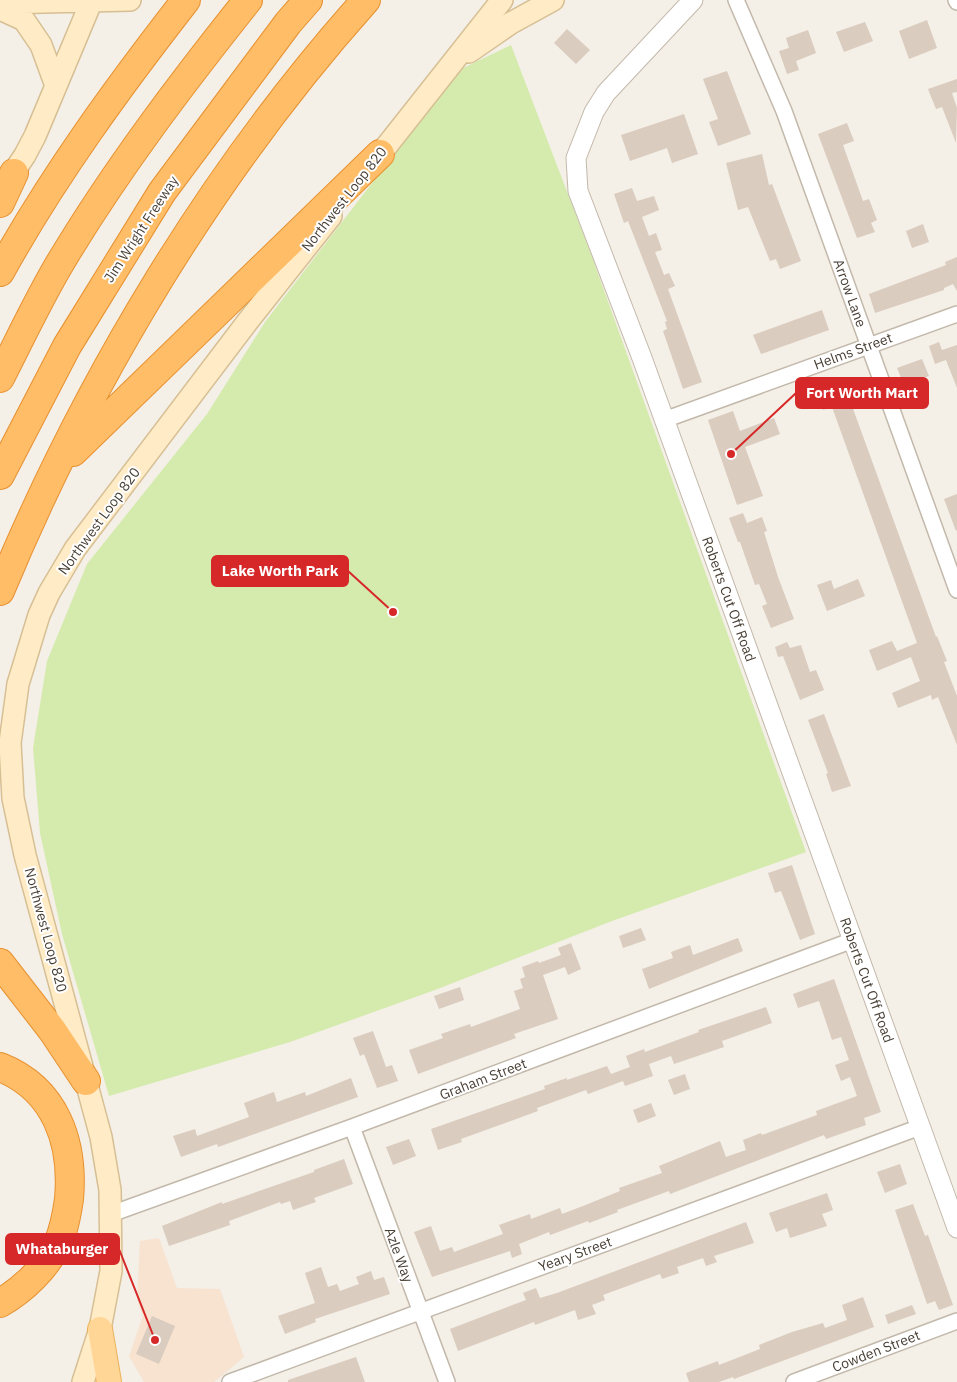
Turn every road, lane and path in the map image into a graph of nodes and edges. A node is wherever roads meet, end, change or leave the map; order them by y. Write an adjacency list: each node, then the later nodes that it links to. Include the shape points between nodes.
1 (130, 0): 10 (main road)
2 (186, 0): 18 (highway, via 73,156)
3 (248, 0): 21 (highway, via 199,61 110,187 60,264)
4 (308, 0): 24 (highway, Jim Wright Freeway, via 162,192 67,346)
5 (366, 0): 23 (highway, via 286,96 200,216 116,355)
6 (502, 0): 13 (main road, Northwest Loop 820)
7 (553, 0): 13 (main road, via 511,23)
8 (693, 0): 22 (street, Roberts Cut Off Road, via 606,93 587,126 576,158 578,191)
9 (736, 0): 20 (street, Arrow Lane, via 784,111)
10 (92, 1): 11 (main road); 14 (main road)
11 (0, 3)
12 (0, 9): 14 (main road, via 24,20 41,45)
13 (451, 65): 15 (main road, Northwest Loop 820)
14 (56, 86): 16 (main road, via 35,136)
15 (380, 154): 23 (highway); 31 (main road, Northwest Loop 820, via 75,549 48,593 30,639 13,712 10,767 13,798 25,855)
16 (7, 182): 17 (highway)
17 (0, 203)
18 (0, 272)
19 (957, 314): 20 (street, Helms Street)
20 (868, 346): 22 (street, Helms Street); 25 (street, Arrow Lane)
21 (0, 378)
22 (664, 420): 28 (street, Roberts Cut Off Road)
23 (56, 469): 27 (highway)
24 (0, 475)
25 (954, 572): 26 (street, Arrow Lane)
26 (957, 590)
27 (0, 591)
28 (853, 940): 32 (street, Roberts Cut Off Road); 33 (street, Graham Street)
29 (0, 963): 31 (highway, via 52,1030)
30 (0, 1067): 36 (highway, via 13,1072 34,1088 53,1111 66,1141 71,1176 67,1211 58,1243 40,1269 16,1294)
31 (86, 1081): 34 (main road, Northwest Loop 820, via 106,1161)
32 (920, 1126): 35 (street, Roberts Cut Off Road); 37 (street, Yeary Street)
33 (352, 1128): 34 (street, Graham Street); 37 (street, Azle Way)
34 (111, 1214): 39 (main road, Northwest Loop 820, via 111,1271)
35 (957, 1228)
36 (0, 1303)
37 (420, 1312): 42 (street, Yeary Street); 43 (street, Azle Way)
38 (957, 1321): 44 (street, Cowden Street)
39 (100, 1329): 40 (main road, Northwest Loop 820); 41 (main road)
40 (83, 1382)
41 (109, 1382)
42 (230, 1382)
43 (448, 1382)
44 (794, 1382)

